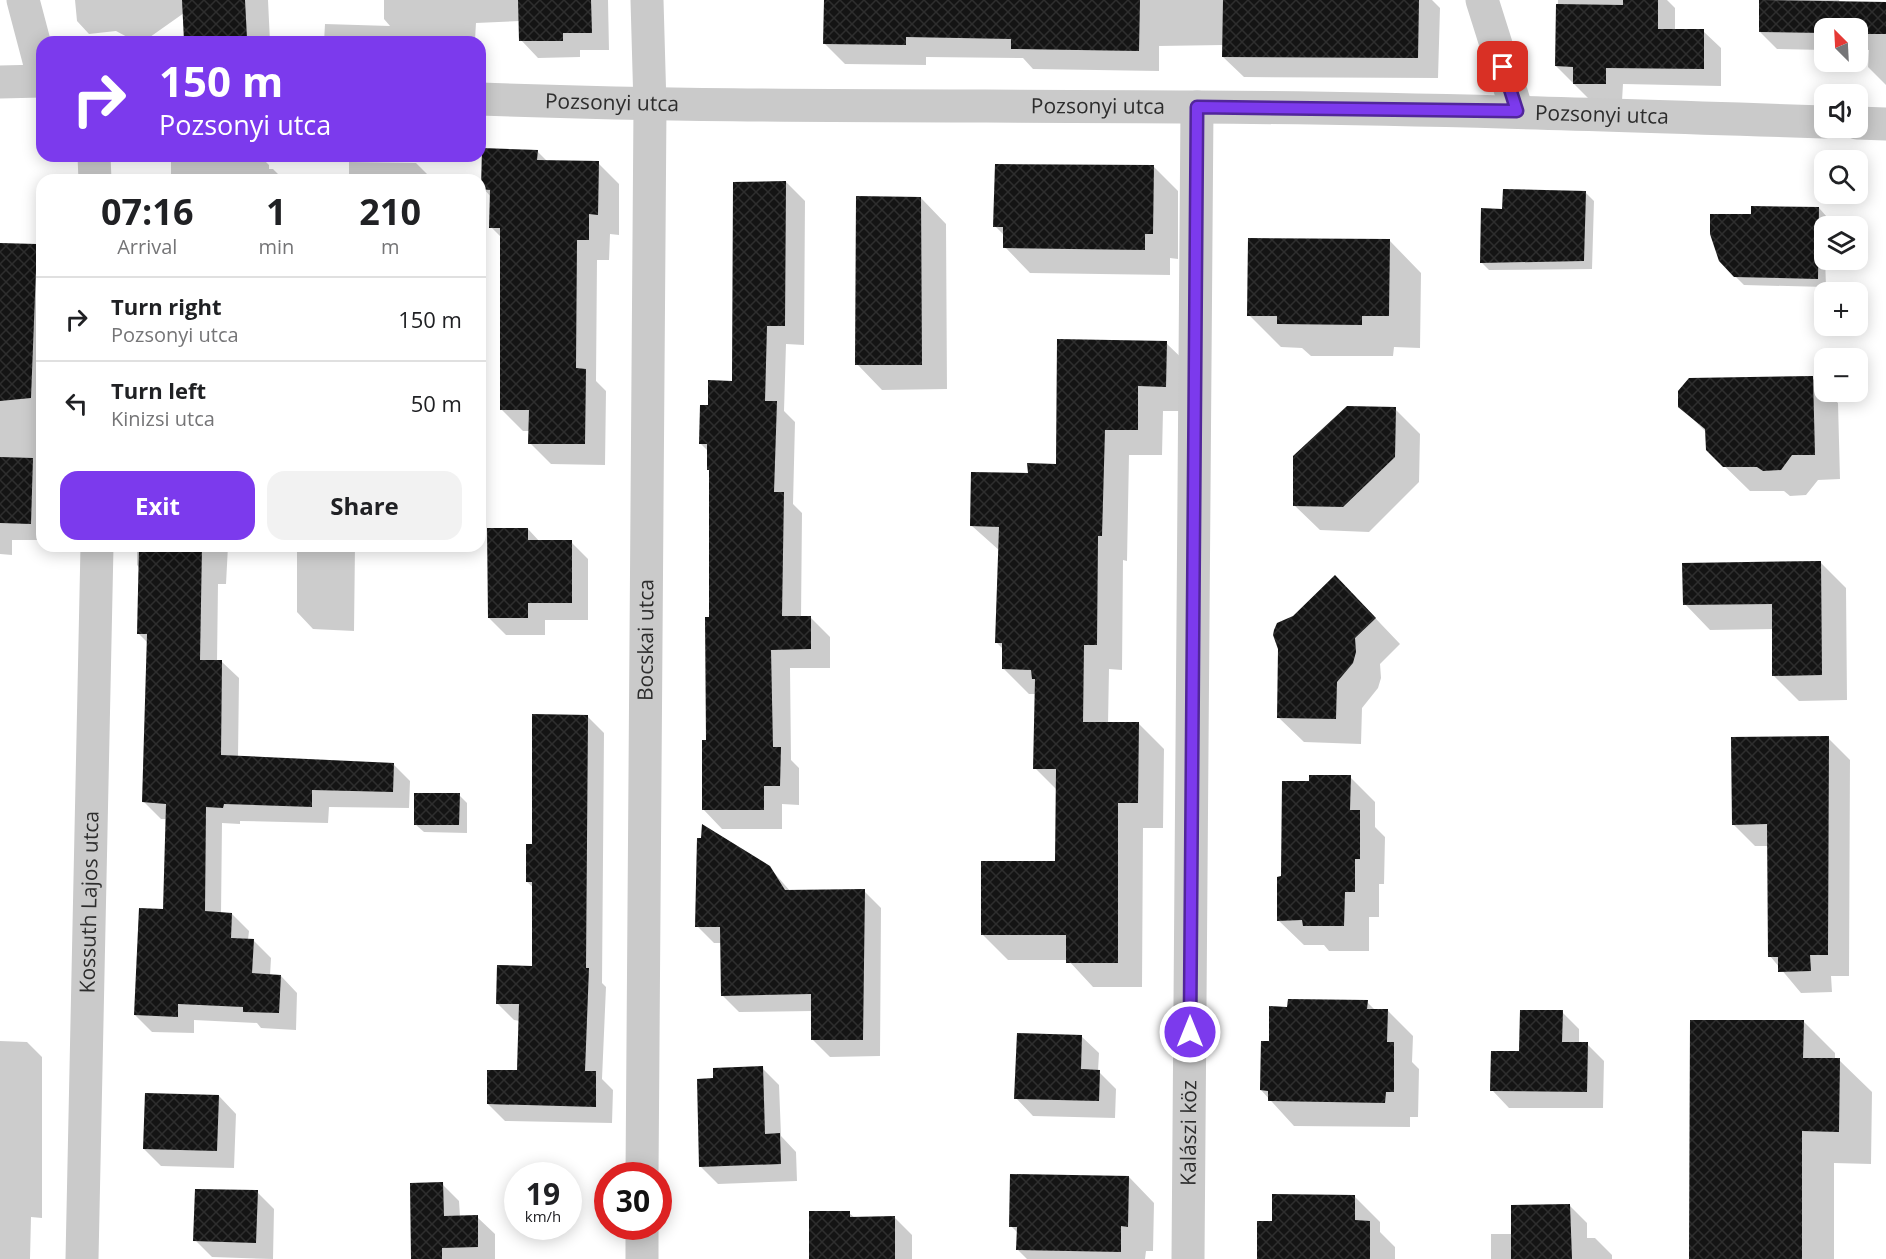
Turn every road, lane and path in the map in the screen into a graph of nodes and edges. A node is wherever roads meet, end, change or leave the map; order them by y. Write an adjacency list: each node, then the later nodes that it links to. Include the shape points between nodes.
1 (23, 0): 4 (street)
2 (647, 0): 8 (street, Bocskai utca)
3 (1482, 0): 10 (street)
4 (36, 49)
5 (36, 81): 6 (street)
6 (0, 82)
7 (486, 99): 8 (street, Pozsonyi utca)
8 (650, 106): 9 (street, Pozsonyi utca); 15 (street, Bocskai utca)
9 (1197, 107): 10 (street, Pozsonyi utca); 19 (street, Kalászi köz)
10 (1517, 111): 11 (street, Pozsonyi utca)
11 (1814, 122)
12 (1868, 123): 13 (street)
13 (1886, 124)
14 (97, 552): 17 (street, Kossuth Lajos utca)
15 (642, 1162)
16 (642, 1240): 18 (street)
17 (82, 1259)
18 (642, 1259)
19 (1188, 1259)

